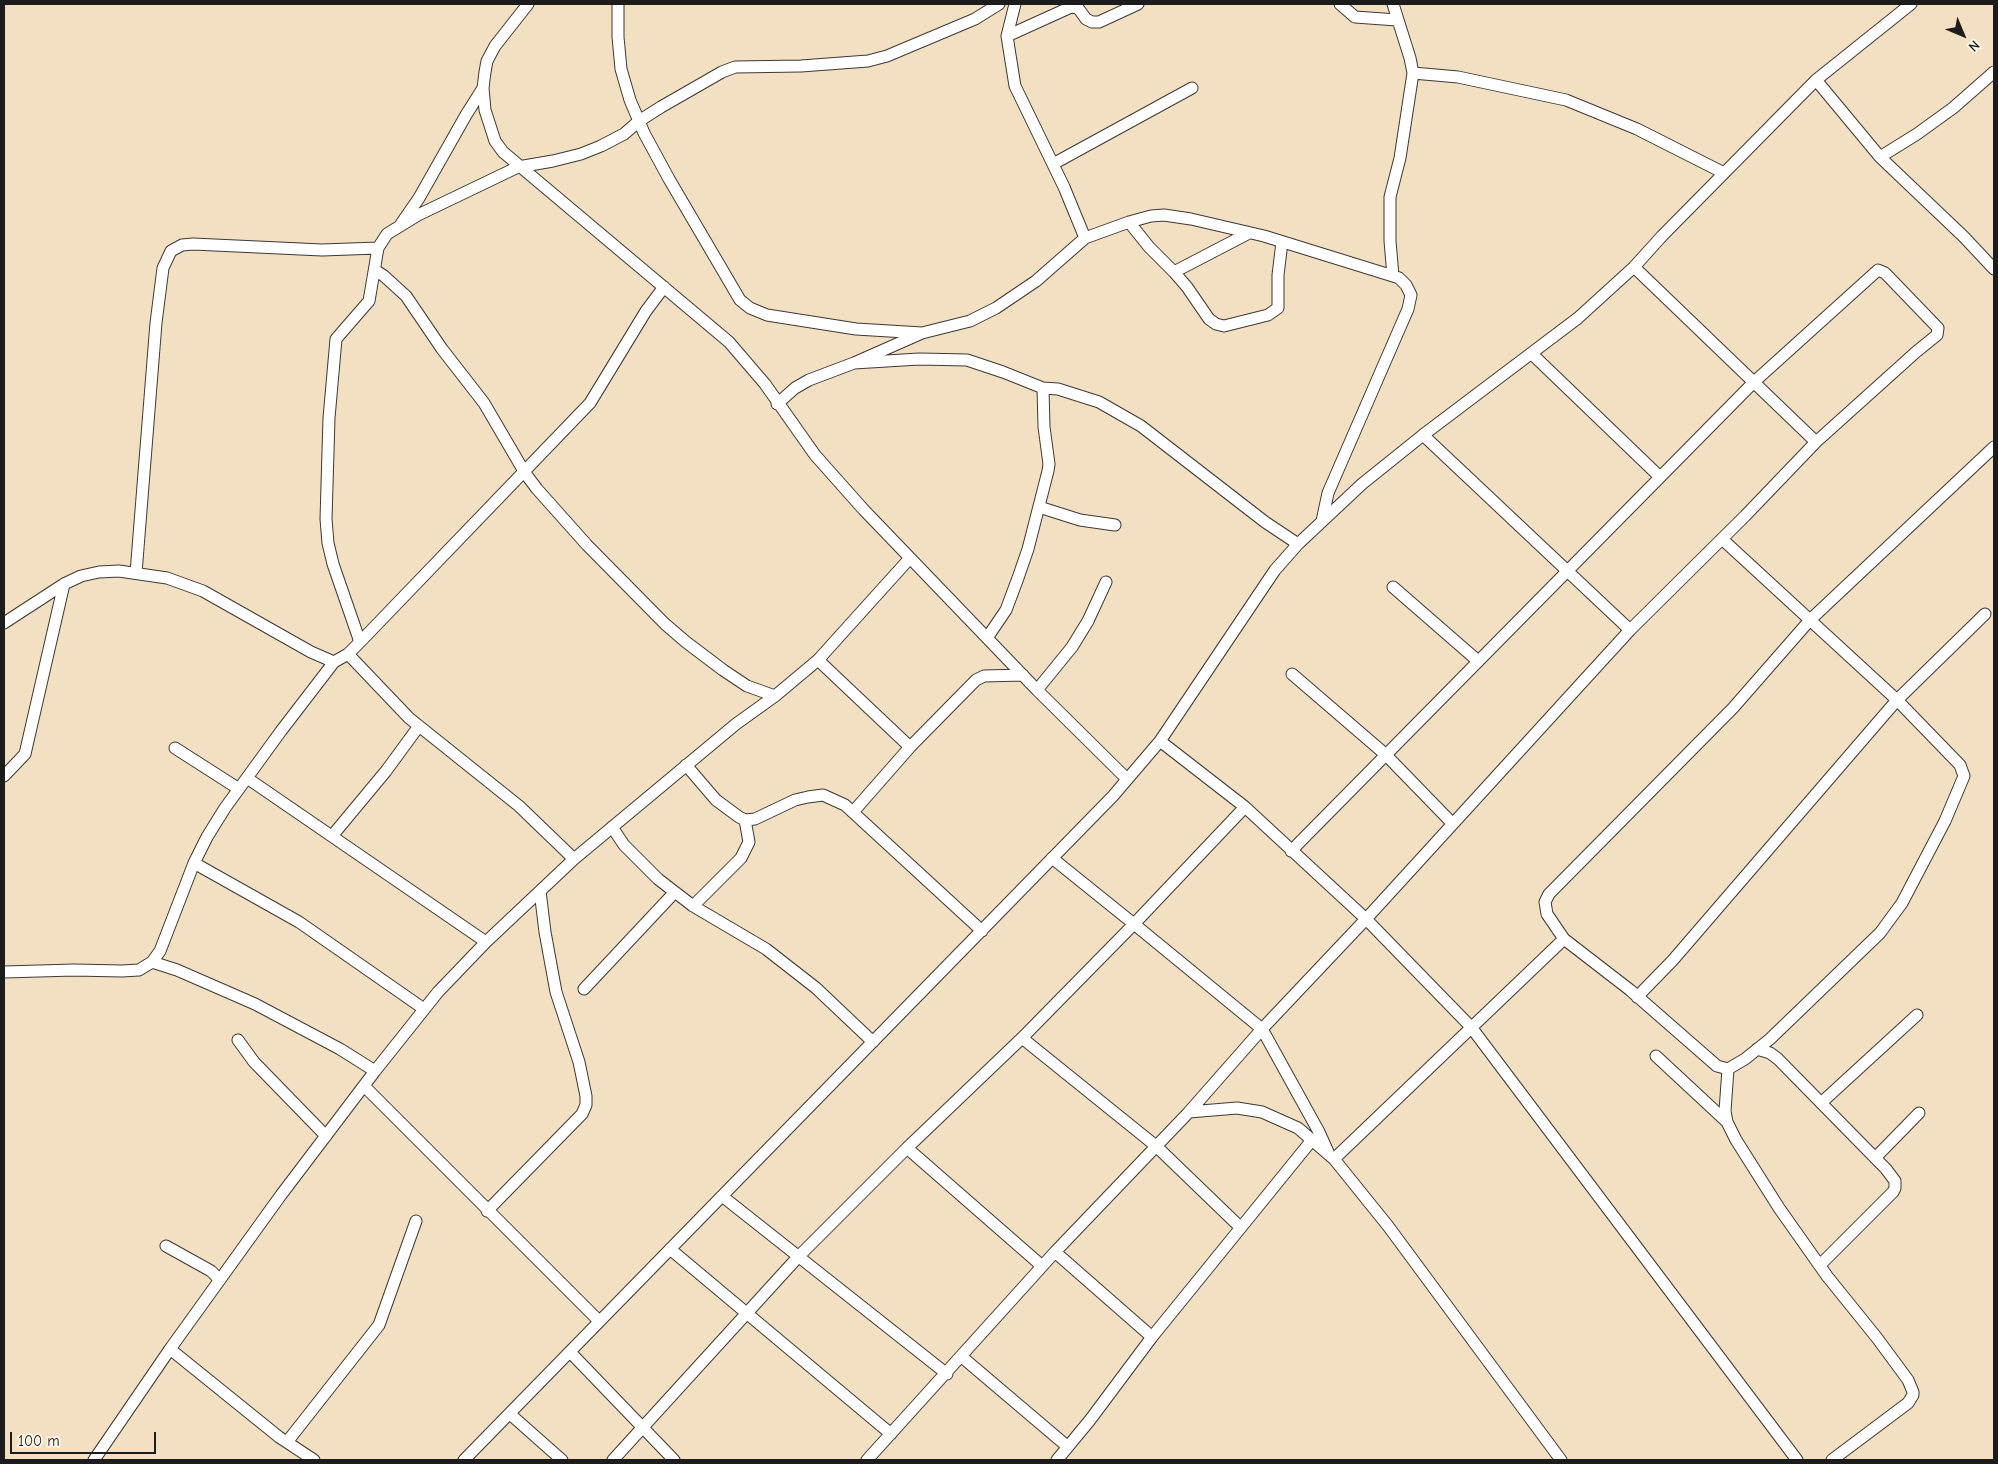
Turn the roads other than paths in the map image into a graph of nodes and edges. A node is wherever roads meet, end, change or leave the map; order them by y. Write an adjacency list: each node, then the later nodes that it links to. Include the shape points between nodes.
1 (528, 4): 14 (street, via 487,60)
2 (618, 4): 16 (street, via 622,69 627,92)
3 (999, 4): 16 (street, via 975,19 868,61 735,67)
4 (1015, 4): 10 (street)
5 (1138, 4): 10 (street, via 1103,21 1092,22 1078,8 1071,7)
6 (1340, 4): 9 (street, via 1355,17)
7 (1393, 4): 9 (street)
8 (1911, 4): 13 (street)
9 (1398, 20): 12 (street)
10 (1007, 36): 18 (street, via 1015,86)
11 (1994, 72): 17 (street, via 1952,108)
12 (1413, 73): 20 (street, via 1458,77 1566,100); 31 (street, via 1406,125 1390,197)
13 (1816, 80): 17 (street); 20 (street)
14 (483, 88): 19 (street, via 485,110 495,141); 22 (street)
15 (1192, 88): 18 (street)
16 (639, 120): 19 (street, via 624,134 581,154); 33 (street, via 669,180 746,305 767,315 856,329)
17 (1880, 157): 28 (street)
18 (1053, 164): 24 (street)
19 (518, 167): 22 (street); 32 (street)
20 (1727, 170): 27 (street)
21 (1129, 222): 23 (street, via 1164,215); 24 (street); 30 (street)
22 (400, 225): 26 (street, via 387,234)
23 (1249, 233): 25 (street); 30 (street)
24 (1086, 238): 33 (street, via 1036,281 996,308 970,321)
25 (1282, 242): 30 (street, via 1279,305 1268,315 1224,326 1216,324); 31 (street)
26 (378, 248): 29 (street); 51 (street, via 322,250 193,244 171,251 163,268 156,323)
27 (1634, 266): 34 (street, via 1578,318); 36 (street)
28 (1994, 268)
29 (375, 270): 42 (street, via 406,296 484,403); 60 (street, via 369,301 335,344 326,470 326,519 332,564)
30 (1174, 272)
31 (1393, 276): 45 (street, via 1406,285 1411,299 1328,493)
32 (664, 287): 38 (street, via 729,342 765,384); 42 (street, via 642,317 590,404)
33 (922, 333): 35 (street)
34 (1532, 354): 39 (street); 43 (street)
35 (854, 363): 37 (street, via 919,358 967,360); 38 (street, via 809,380)
36 (1754, 382): 40 (street); 40 (street, via 1878,270 1885,273 1938,328 1937,335); 43 (street)
37 (1043, 388): 44 (street, via 1049,464); 48 (street, via 1084,397 1117,411)
38 (777, 404): 49 (street, via 815,455)
39 (1423, 435): 45 (street); 50 (street)
40 (1816, 442): 47 (street)
41 (1994, 447): 56 (street)
42 (525, 473): 60 (street); 68 (street, via 570,526 665,624 747,686)
43 (1660, 477): 50 (street)
44 (1039, 507): 46 (street, via 1080,520); 59 (street, via 1006,610)
45 (1322, 521): 48 (street)
46 (1115, 524)
47 (1722, 539): 56 (street); 58 (street)
48 (1298, 544): 71 (street, via 1270,577)
49 (910, 558): 59 (street); 62 (street)
50 (1568, 571): 58 (street); 64 (street)
51 (136, 573): 53 (street, via 99,572); 63 (street, via 167,578 203,591)
52 (1106, 582): 67 (street, via 1088,622)
53 (64, 584): 57 (street); 76 (street, via 25,754)
54 (1394, 587): 64 (street)
55 (1985, 614): 69 (street)
56 (1810, 620): 69 (street); 96 (street, via 1733,708 1549,894 1545,902 1547,914)
57 (4, 623)
58 (1630, 630): 83 (street)
59 (987, 638): 66 (street)
60 (360, 642): 61 (street)
61 (348, 654): 63 (street); 70 (street)
62 (818, 660): 68 (street); 72 (street)
63 (334, 662): 77 (street)
64 (1478, 662): 74 (street)
65 (1292, 674): 74 (street)
66 (1023, 675): 67 (street); 72 (street, via 980,677)
67 (1037, 690): 78 (street)
68 (775, 696): 75 (street)
69 (1897, 700): 101 (street, via 1674,960); 109 (street, via 1960,765 1964,771 1963,781 1941,829 1890,921 1820,993)
70 (418, 726): 85 (street, via 386,771); 88 (street, via 519,806)
71 (1160, 741): 78 (street); 80 (street)
72 (910, 747): 81 (street)
73 (176, 748): 79 (street)
74 (1385, 754): 83 (street); 86 (street)
75 (686, 765): 82 (street, via 716,800); 84 (street)
76 (4, 776)
77 (247, 778): 79 (street); 85 (street)
78 (1127, 779): 87 (street)
79 (239, 789): 89 (street)
80 (1245, 807): 86 (street); 94 (street)
81 (853, 812): 82 (street, via 823,795 795,800 755,819); 95 (street)
82 (745, 820): 92 (street, via 749,842 741,858)
83 (1452, 823): 93 (street)
84 (612, 827): 88 (street); 91 (street, via 636,859)
85 (332, 836): 97 (street)
86 (1291, 851): 93 (street)
87 (1052, 858): 94 (street); 95 (street)
88 (574, 859): 90 (street)
89 (194, 863): 98 (street, via 160,951); 102 (street, via 299,922)
90 (540, 891): 97 (street); 125 (street, via 556,992 579,1062 586,1105 582,1114)
91 (674, 892): 92 (street); 100 (street)
92 (693, 906): 108 (street, via 766,949 816,988)
93 (1366, 920): 104 (street); 105 (street)
94 (1134, 924): 105 (street); 106 (street)
95 (982, 931): 108 (street)
96 (1564, 939): 101 (street); 104 (street)
97 (486, 942): 102 (street)
98 (152, 962): 99 (street, via 139,970); 112 (street, via 255,1004)
99 (4, 972)
100 (584, 989)
101 (1637, 997): 111 (street, via 1716,1066)
102 (424, 1009): 112 (street)
103 (1917, 1015): 114 (street)
104 (1470, 1027): 122 (street); 156 (street)
105 (1262, 1028): 115 (street); 122 (street)
106 (1022, 1038): 120 (street); 121 (street)
107 (238, 1040): 118 (street, via 254,1062)
108 (873, 1042): 124 (street)
109 (1757, 1049): 111 (street); 114 (street, via 1774,1056)
110 (1656, 1056): 117 (street)
111 (1728, 1069): 117 (street, via 1724,1103)
112 (375, 1071): 113 (street)
113 (364, 1086): 118 (street); 125 (street)
114 (1821, 1103): 123 (street)
115 (1189, 1112): 119 (street, via 1237,1108 1262,1112 1298,1128); 120 (street)
116 (1919, 1113): 123 (street)
117 (1727, 1122): 132 (street, via 1778,1208)
118 (326, 1136): 134 (street)
119 (1312, 1140): 122 (street); 127 (street)
120 (1156, 1146): 127 (street); 130 (street)
121 (907, 1148): 131 (street); 133 (street)
122 (1332, 1157): 155 (street, via 1388,1226)
123 (1875, 1158): 132 (street, via 1892,1176 1893,1192)
124 (722, 1196): 129 (street); 131 (street)
125 (487, 1211): 136 (street)
126 (416, 1221): 145 (street, via 379,1325)
127 (1240, 1227): 137 (street)
128 (166, 1246): 134 (street, via 211,1271)
129 (670, 1249): 135 (street); 136 (street)
130 (1055, 1252): 133 (street); 137 (street)
131 (798, 1257): 135 (street); 141 (street)
132 (1820, 1265): 157 (street, via 1908,1380 1913,1392 1908,1403)
133 (1042, 1266): 140 (street)
134 (220, 1280): 138 (street)
135 (748, 1315): 143 (street); 144 (street)
136 (599, 1321): 139 (street)
137 (1152, 1337): 146 (street)
138 (170, 1349): 145 (street); 147 (street)
139 (570, 1352): 142 (street); 143 (street)
140 (962, 1356): 141 (street); 146 (street)
141 (946, 1374): 144 (street)
142 (510, 1414): 149 (street); 150 (street)
143 (643, 1428): 151 (street); 152 (street)
144 (891, 1434): 153 (street)
145 (287, 1442): 148 (street)
146 (1068, 1447): 154 (street)
147 (94, 1460)
148 (314, 1460)
149 (464, 1460)
150 (562, 1460)
151 (613, 1460)
152 (674, 1460)
153 (867, 1460)
154 (1057, 1460)
155 (1561, 1460)
156 (1797, 1460)
157 (1832, 1460)

